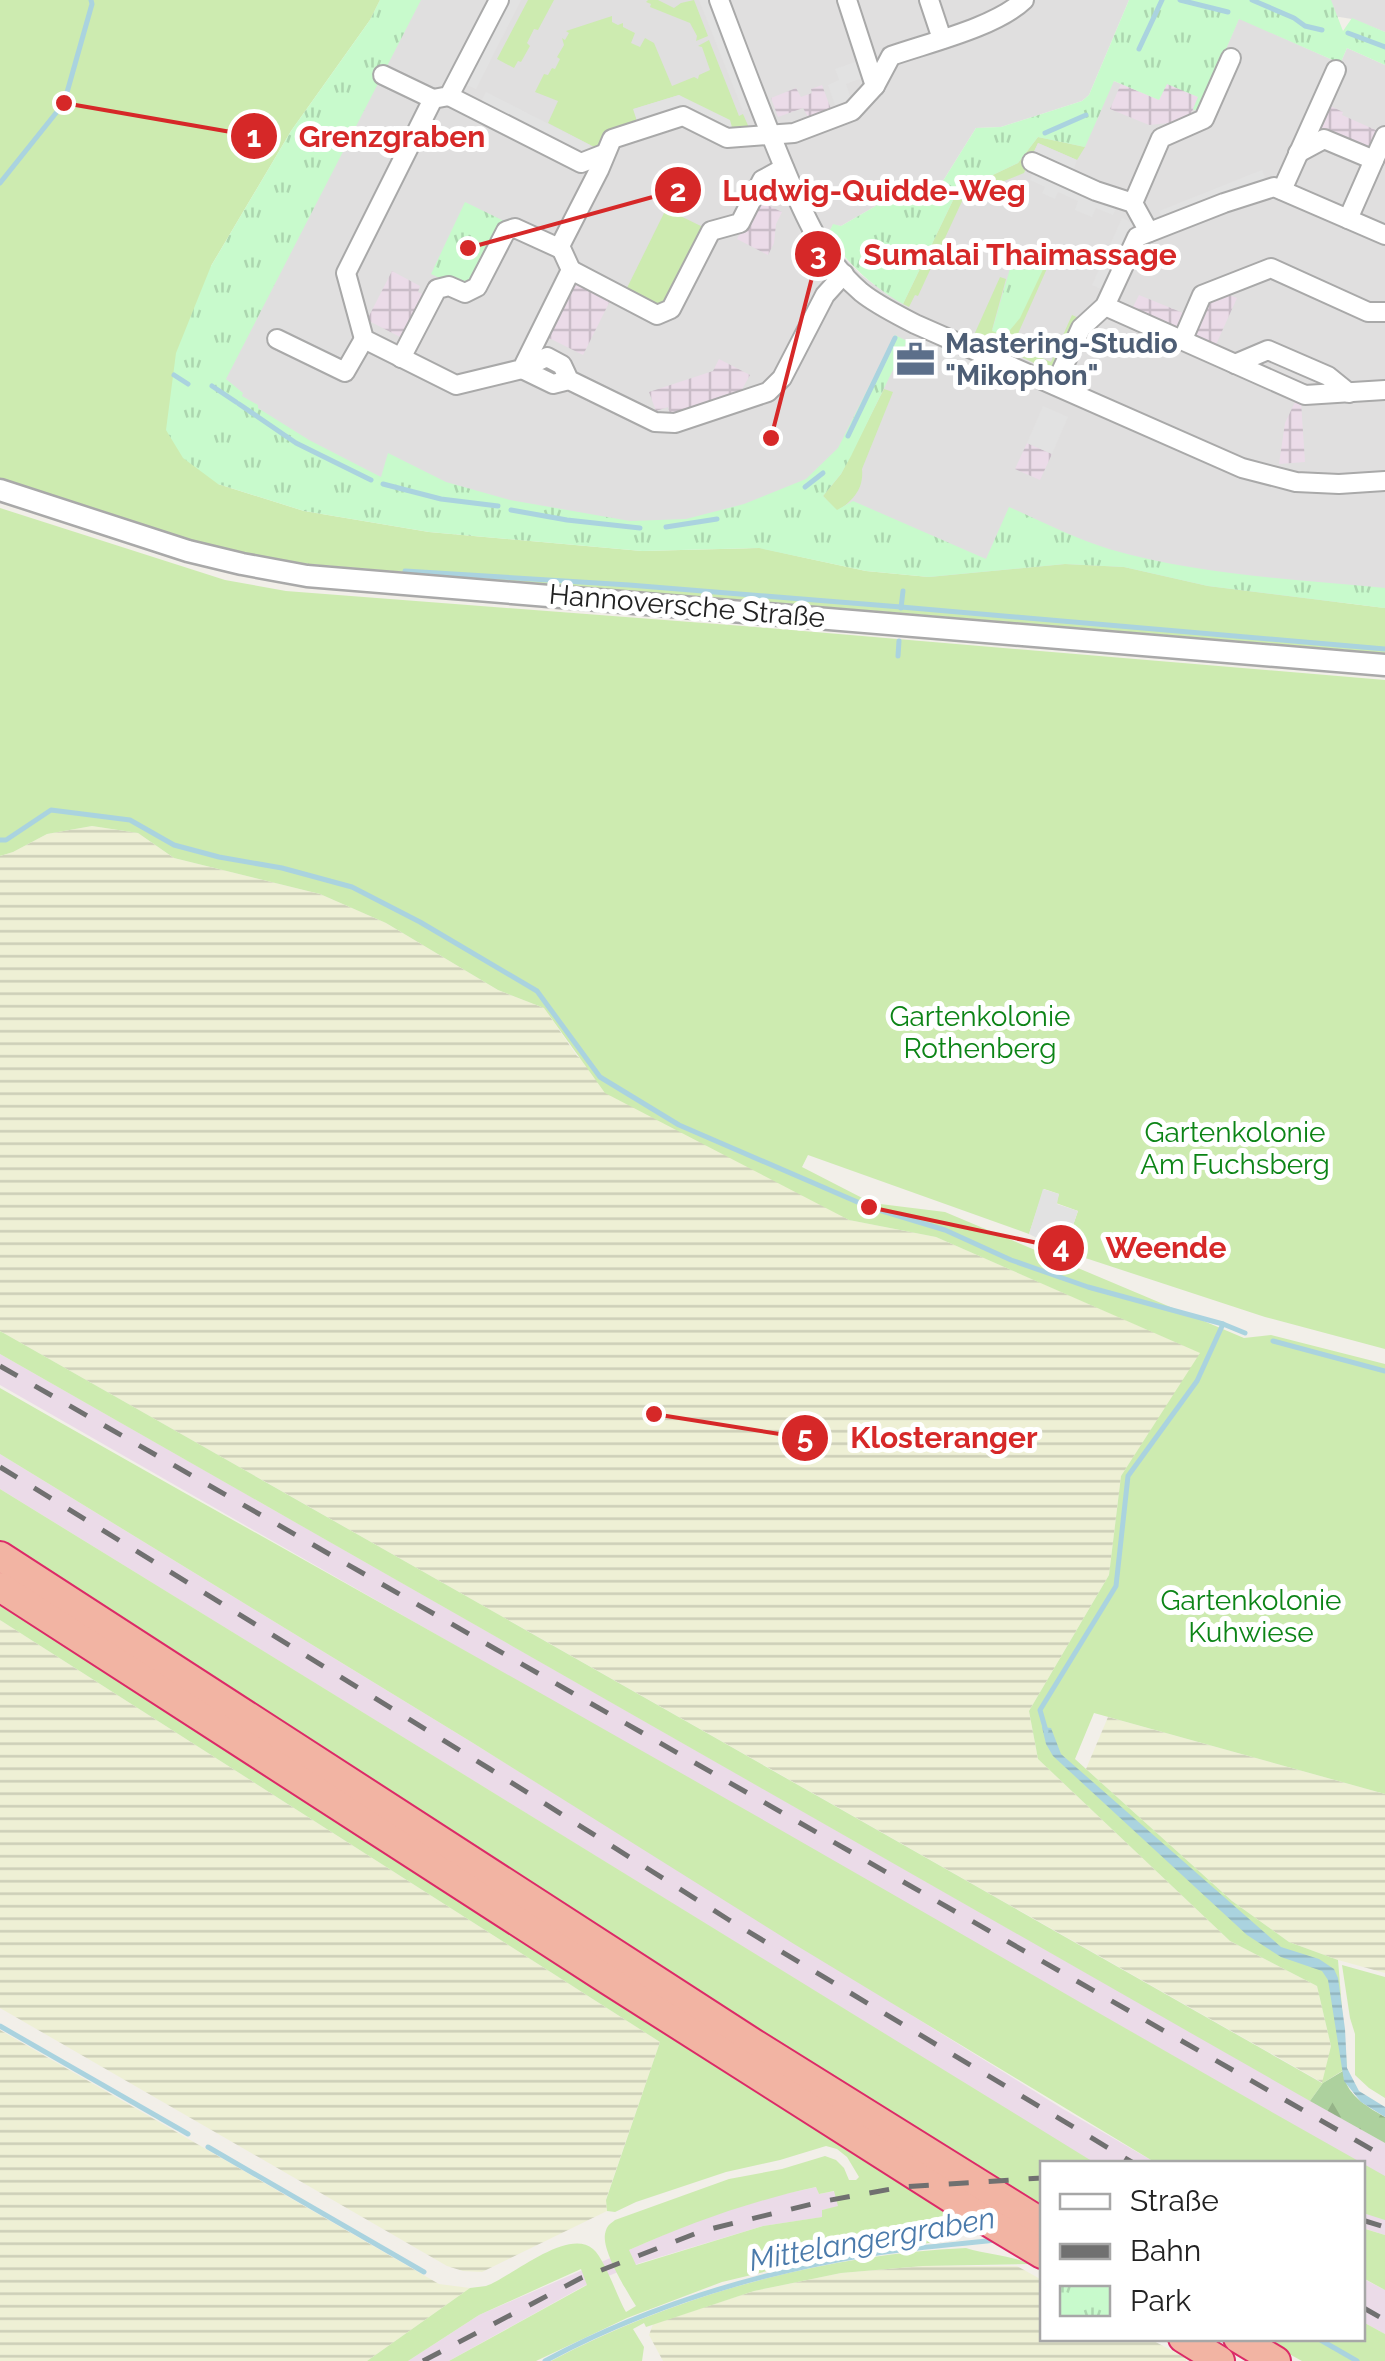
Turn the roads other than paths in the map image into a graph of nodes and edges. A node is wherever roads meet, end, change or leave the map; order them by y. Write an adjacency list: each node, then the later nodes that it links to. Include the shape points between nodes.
1 (499, 0): 11 (street)
2 (719, 0): 12 (street)
3 (847, 0): 10 (street)
4 (929, 0): 6 (street)
5 (1024, 0): 6 (street)
6 (942, 38): 10 (street, via 891,56)
7 (1231, 58): 20 (street, via 1204,119 1161,138)
8 (1336, 70): 14 (street)
9 (383, 74): 11 (street)
10 (875, 86): 12 (street, via 852,111)
11 (441, 97): 15 (street, via 581,163); 29 (street, via 346,273)
12 (771, 136): 15 (street, via 727,138 682,116 612,139); 18 (street)
13 (1385, 136): 16 (street)
14 (1298, 153): 16 (street, via 1324,139); 19 (street)
15 (604, 154): 24 (street)
16 (1374, 160): 21 (street)
17 (1032, 162): 20 (street)
18 (784, 168): 25 (street, via 762,180 740,223 711,232 671,310 657,315); 26 (street, via 818,242)
19 (1282, 190): 21 (street); 22 (street, via 1274,186)
20 (1133, 203): 22 (street)
21 (1348, 219): 23 (street)
22 (1148, 232): 27 (street, via 1136,237)
23 (1385, 235)
24 (561, 249): 25 (street); 32 (street, via 515,228 506,231 478,287 465,294 449,286 437,289)
25 (571, 270): 34 (street)
26 (844, 274): 34 (street, via 768,392 676,423 656,422 569,380 553,384); 35 (street, via 887,310)
27 (1106, 306): 31 (street); 35 (street, via 1080,328)
28 (1382, 310): 31 (street, via 1368,312 1271,268 1202,295)
29 (362, 330): 30 (street, via 346,372); 32 (street)
30 (278, 338)
31 (1183, 339): 33 (street)
32 (401, 358): 34 (street, via 456,385)
33 (1234, 364): 37 (street, via 1306,395); 37 (street, via 1268,350 1328,376)
34 (522, 369)
35 (1054, 385): 38 (street, via 1267,476)
36 (1385, 390): 37 (street)
37 (1349, 393)
38 (1385, 481)
39 (0, 490): 40 (street, Hannoversche Straße, via 188,551 307,576)
40 (1385, 665)
41 (0, 1556): 43 (highway)
42 (0, 1587): 44 (highway)
43 (1038, 2220)
44 (1040, 2253)
45 (1188, 2341): 47 (highway)
46 (1243, 2341): 48 (highway)
47 (1220, 2361)
48 (1276, 2361)

